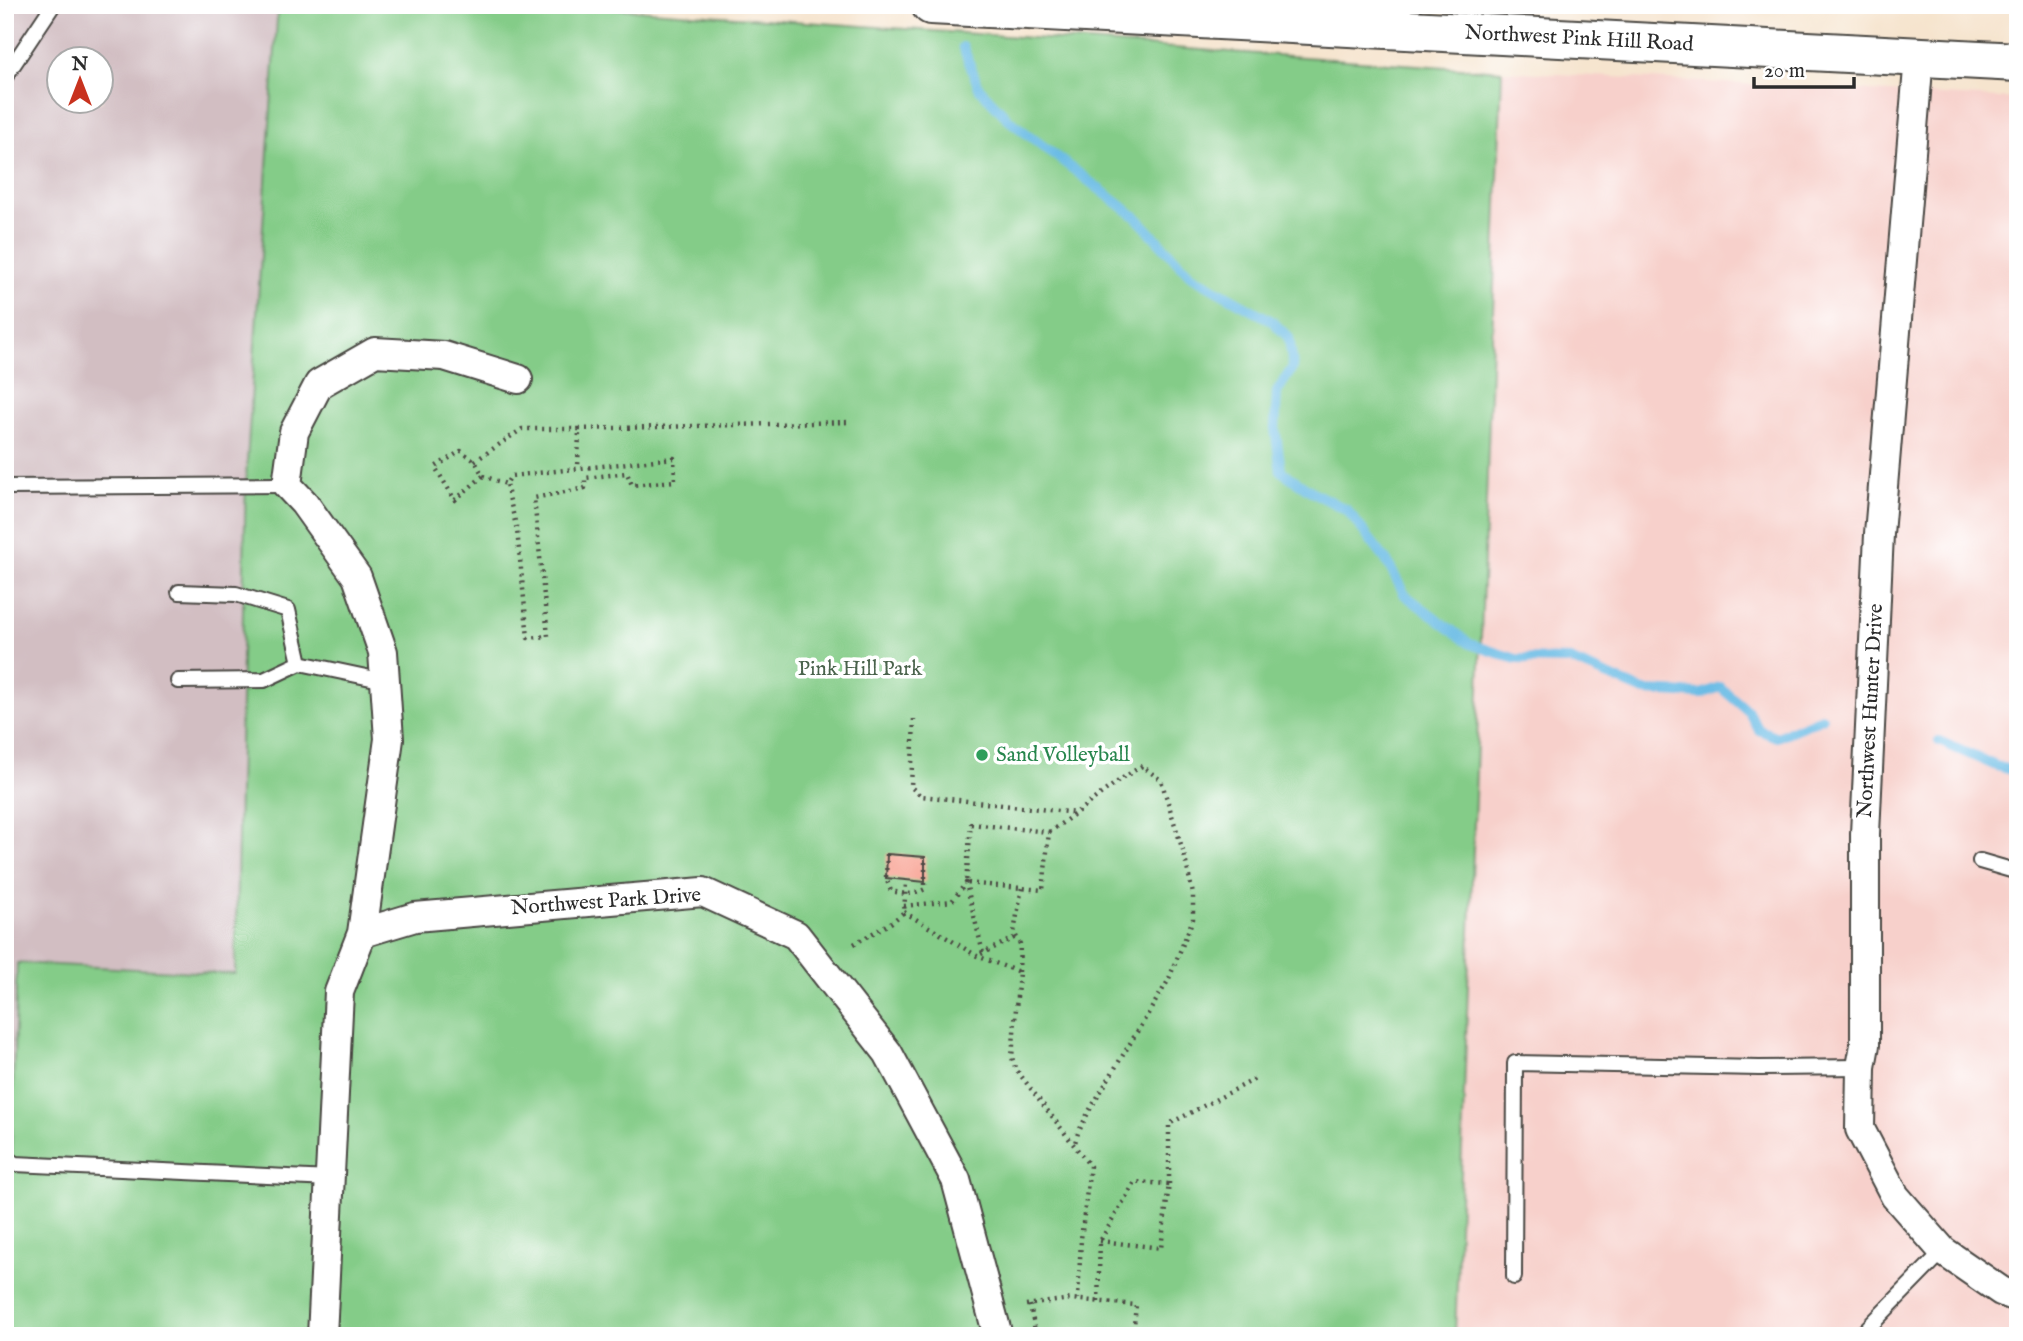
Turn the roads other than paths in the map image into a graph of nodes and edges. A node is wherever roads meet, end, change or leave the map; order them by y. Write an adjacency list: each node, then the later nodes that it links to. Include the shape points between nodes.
1 (53, 5): 7 (lane)
2 (931, 5): 3 (main road, Northwest Pink Hill Road)
3 (1250, 14): 4 (main road, Northwest Pink Hill Road)
4 (1308, 15): 5 (main road, Northwest Pink Hill Road)
5 (1919, 57): 6 (main road, Northwest Pink Hill Road); 18 (street, Northwest Hunter Drive, via 1879,534 1864,834 1865,1045)
6 (2018, 62)
7 (5, 77)
8 (518, 379): 9 (street, via 444,356 375,352 319,384 293,432)
9 (287, 485): 10 (lane); 14 (street, via 357,577 383,652)
10 (5, 487)
11 (179, 592): 12 (lane, via 236,594 288,610)
12 (300, 663): 13 (lane, via 264,680); 14 (lane)
13 (178, 681)
14 (385, 681): 17 (street, via 389,739)
15 (1980, 861): 16 (lane)
16 (2018, 872)
17 (362, 933): 20 (street, via 339,992); 25 (street, Northwest Park Drive, via 415,917 703,892 796,935 888,1053 956,1180)
18 (1861, 1067): 21 (street, Northwest Hunter Drive, via 1860,1129 1895,1196); 22 (lane, via 1516,1063)
19 (5, 1157): 20 (lane, via 15,1164)
20 (330, 1180): 24 (street)
21 (1942, 1251): 23 (street, Northwest Hunter Drive); 26 (lane)
22 (1514, 1277)
23 (2018, 1298)
24 (322, 1336)
25 (998, 1336)
26 (1860, 1336)

